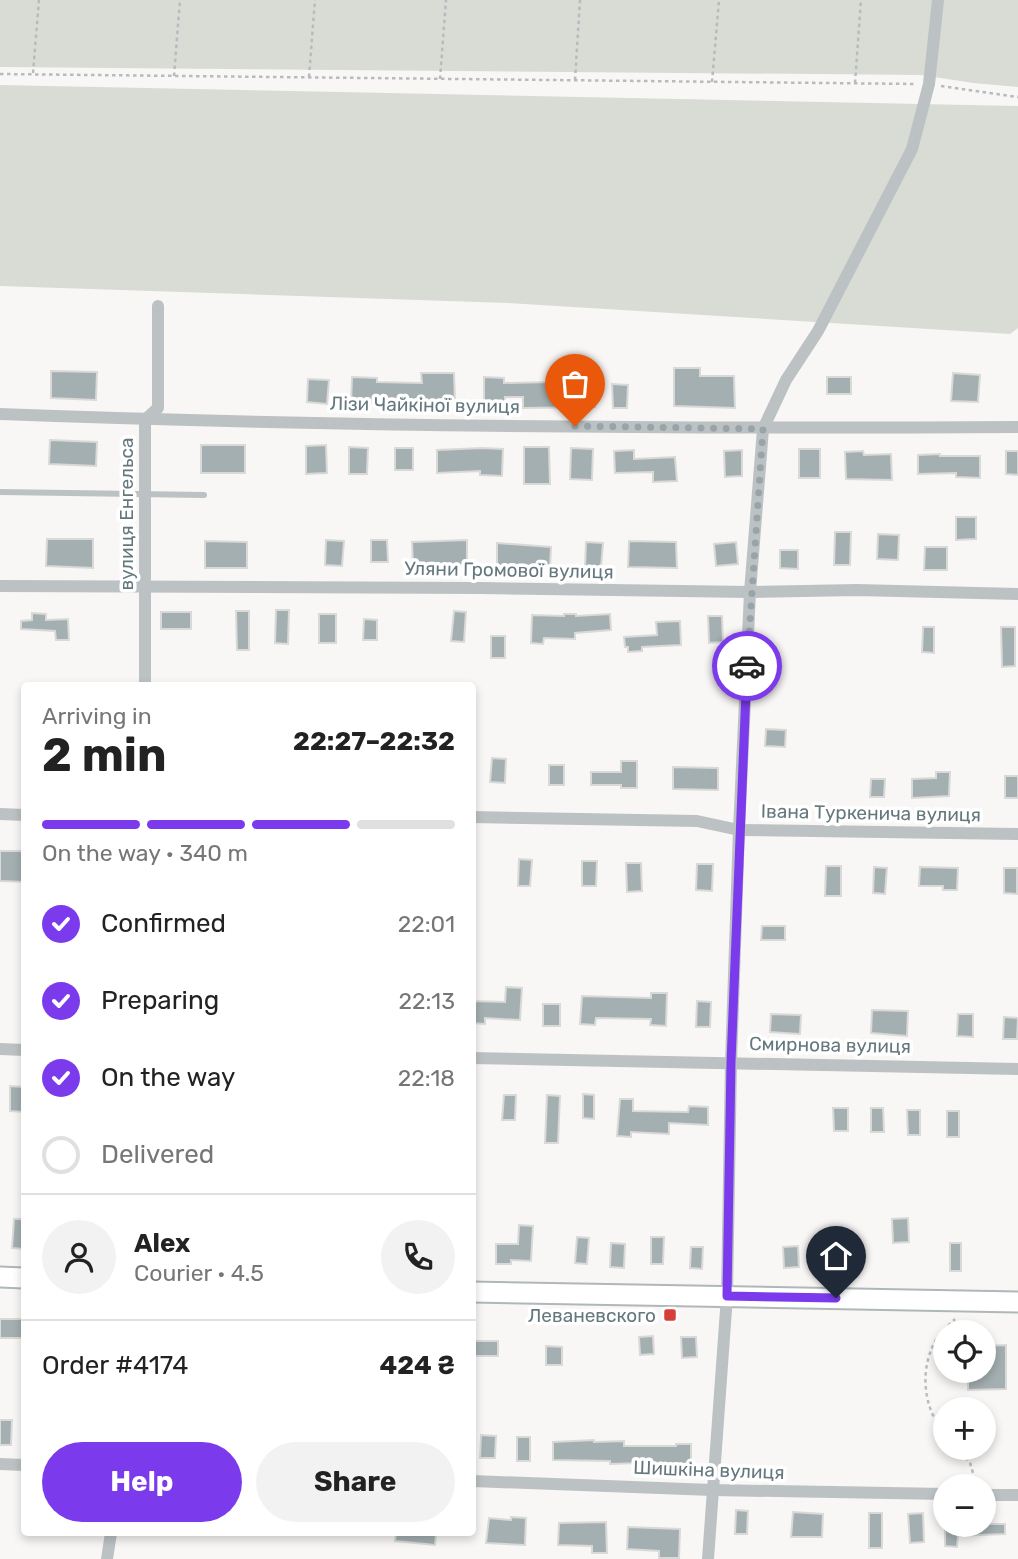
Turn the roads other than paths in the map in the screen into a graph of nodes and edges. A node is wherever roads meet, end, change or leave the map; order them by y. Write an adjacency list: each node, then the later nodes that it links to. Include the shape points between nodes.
1 (938, 0): 6 (street, via 929,84 912,149)
2 (158, 306): 4 (street, вулиця Енгельса, via 158,408)
3 (0, 414): 4 (street, Лізи Чайкіної вулиця)
4 (145, 420): 6 (street, Лізи Чайкіної вулиця); 8 (street, вулиця Енгельса)
5 (1018, 427): 6 (street, Лізи Чайкіної вулиця)
6 (763, 429): 12 (street)
7 (0, 492): 8 (lane)
8 (146, 495): 9 (lane); 11 (street, вулиця Енгельса)
9 (204, 495)
10 (0, 586): 11 (street, Уляни Громової вулиця)
11 (146, 587): 12 (street, Уляни Громової вулиця); 14 (street, вулиця Енгельса)
12 (750, 593): 13 (street, Уляни Громової вулиця); 18 (street)
13 (1018, 594)
14 (145, 682)
15 (0, 814): 16 (street)
16 (21, 815)
17 (476, 817): 18 (street, Івана Туркенича вулиця, via 697,821)
18 (739, 830): 19 (street, Івана Туркенича вулиця); 23 (street)
19 (1018, 834)
20 (0, 1049): 21 (street)
21 (21, 1050)
22 (476, 1058): 23 (street, Смирнова вулиця)
23 (731, 1062): 24 (street, Смирнова вулиця); 28 (street)
24 (1018, 1069)
25 (0, 1277): 26 (street)
26 (21, 1278)
27 (476, 1292): 28 (street)
28 (727, 1296): 29 (street); 33 (street)
29 (1018, 1302)
30 (0, 1464): 31 (street)
31 (21, 1465)
32 (476, 1481): 33 (street, Шишкіна вулиця)
33 (712, 1490): 34 (street, Шишкіна вулиця); 39 (street)
34 (933, 1494)
35 (996, 1495): 36 (street)
36 (1018, 1495)
37 (111, 1536): 38 (street)
38 (107, 1559)
39 (708, 1559)

